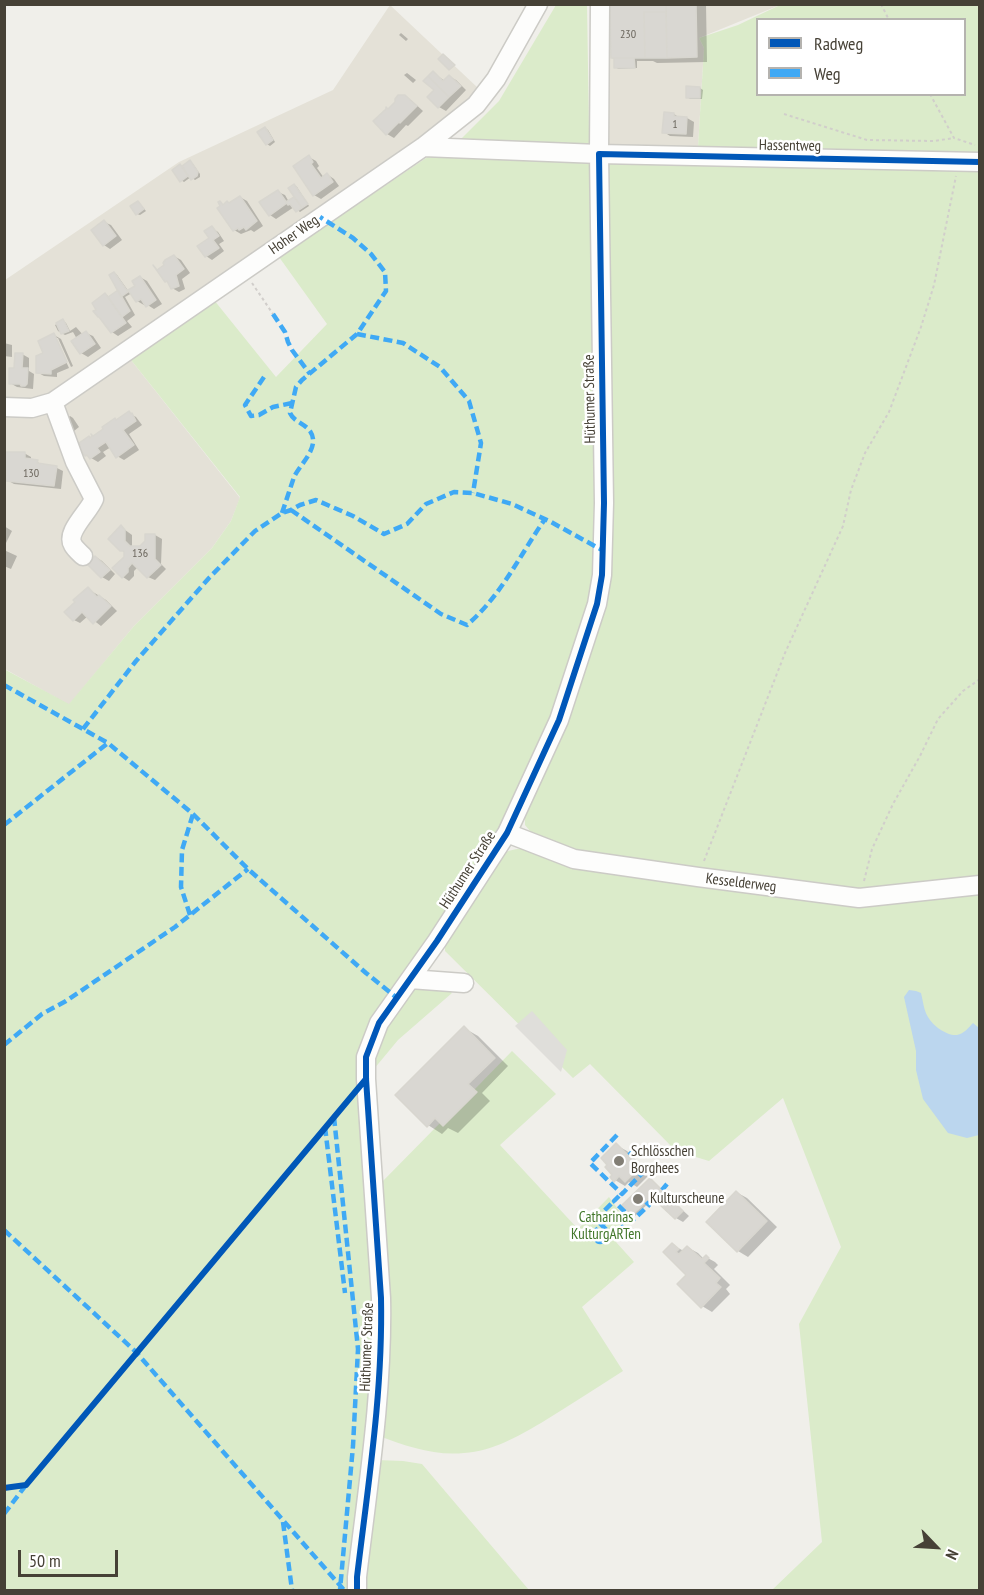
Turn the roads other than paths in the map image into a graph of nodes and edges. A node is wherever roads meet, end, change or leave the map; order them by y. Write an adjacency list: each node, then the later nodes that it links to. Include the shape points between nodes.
1 (537, 4): 3 (street, Hoher Weg, via 496,79 476,105)
2 (600, 4): 4 (street, Hüthumer Straße)
3 (423, 147): 4 (street, Hassentweg); 6 (street, Hoher Weg)
4 (599, 154): 5 (street, Hassentweg); 9 (street, Hüthumer Straße, via 602,575 597,604 559,720)
5 (977, 157)
6 (53, 402): 7 (street, Hoher Weg, via 32,408); 8 (street, via 75,462 94,499 72,531 73,545)
7 (4, 407)
8 (83, 556)
9 (507, 833): 10 (street, Kesselderweg, via 574,859 859,898); 11 (street, Hüthumer Straße)
10 (980, 885)
11 (410, 979): 12 (street); 13 (street, Hüthumer Straße, via 379,1023 366,1057 382,1332)
12 (464, 983)
13 (357, 1590)

